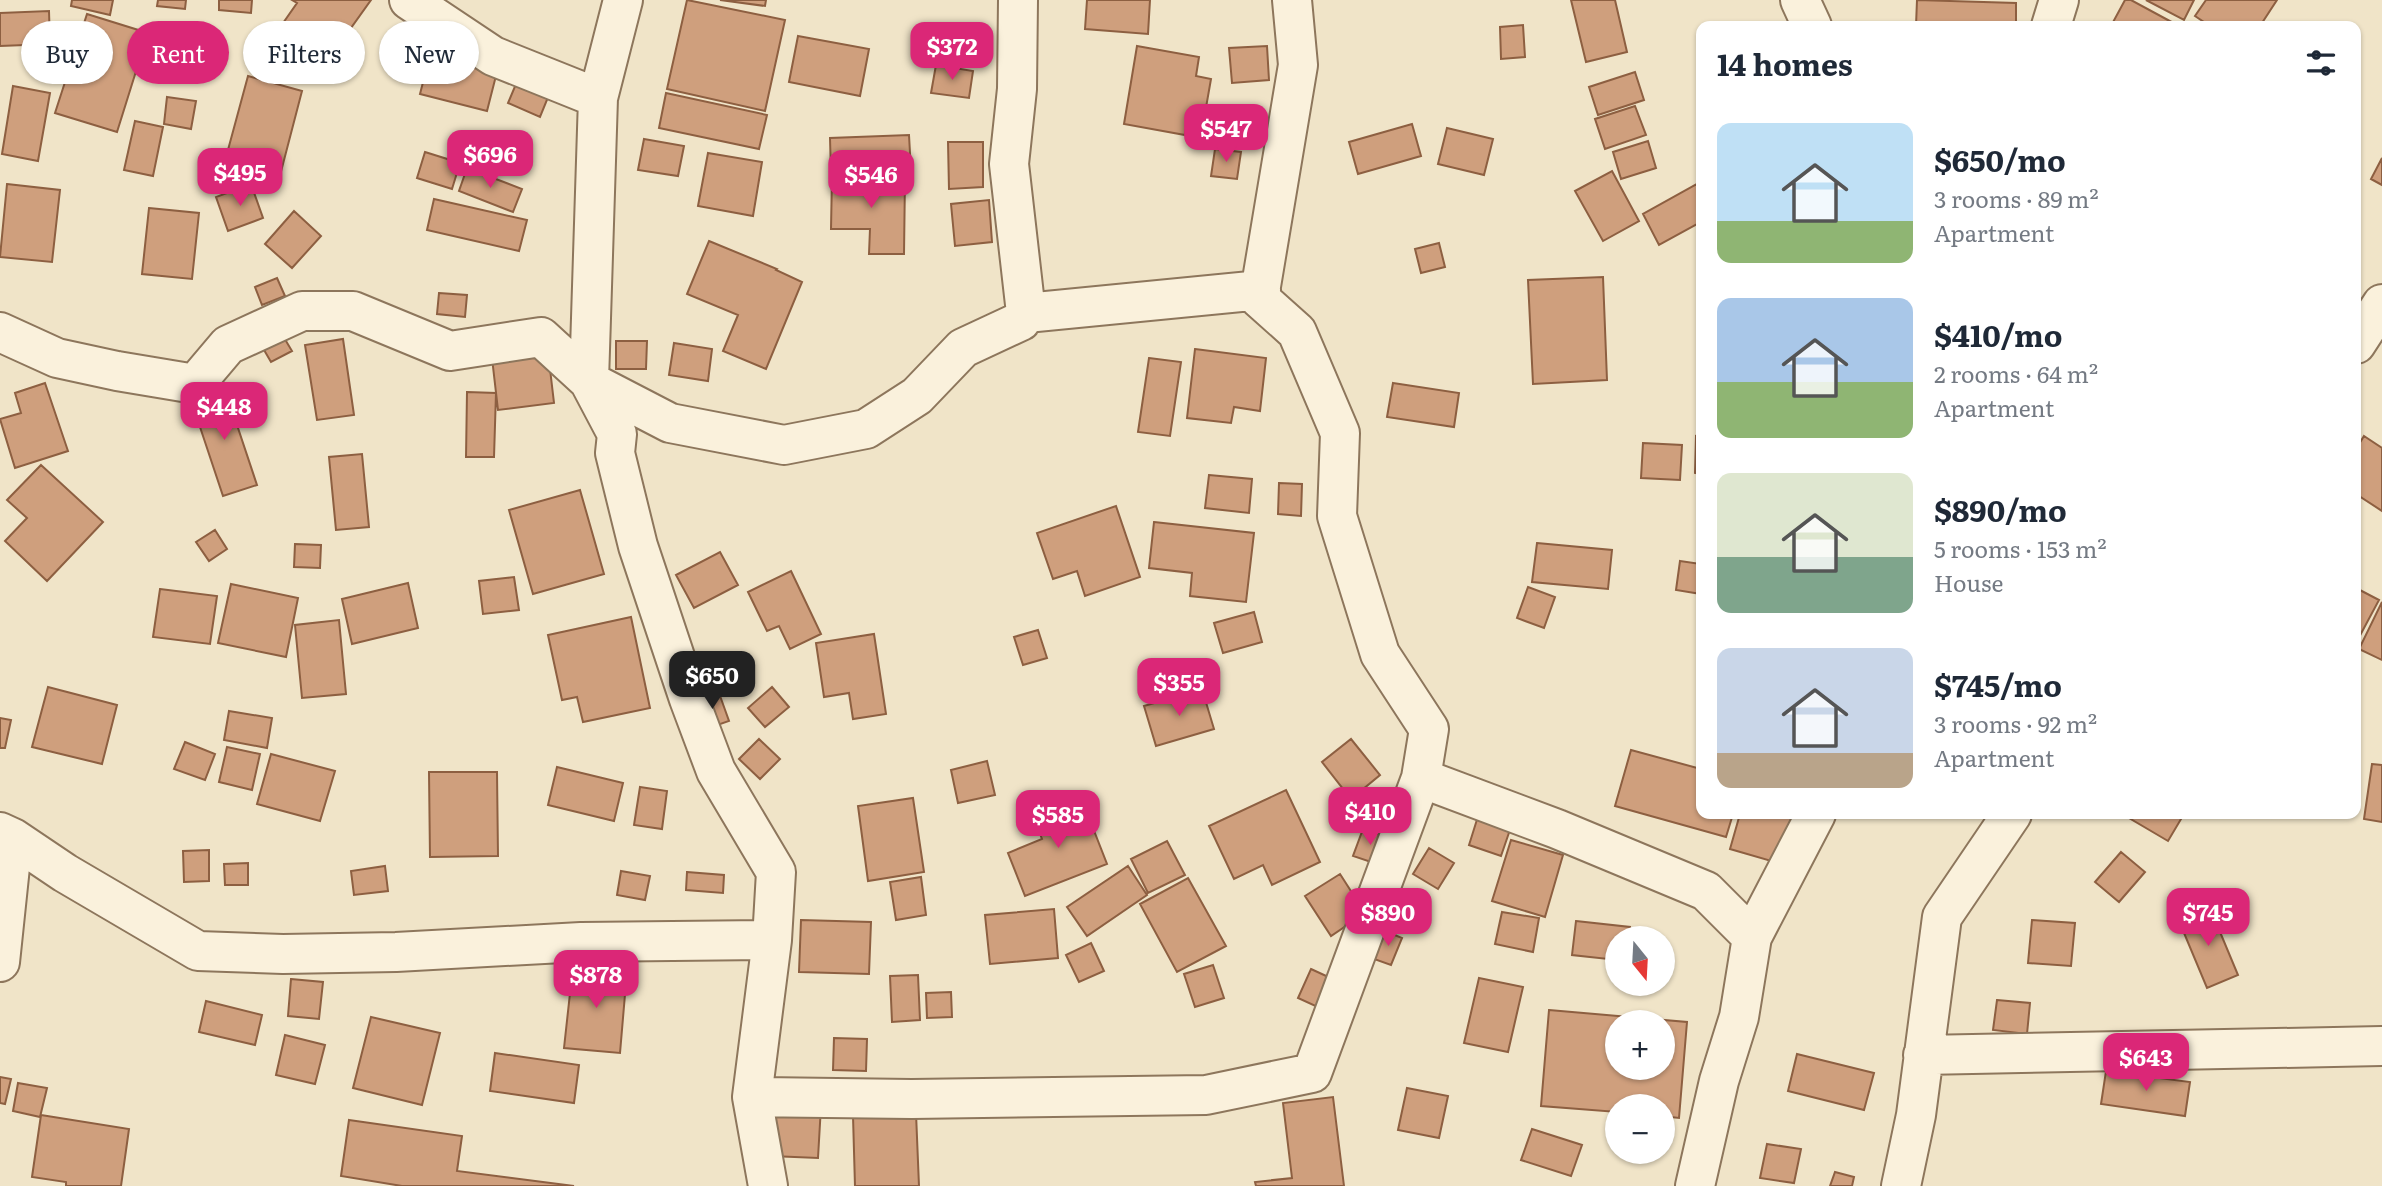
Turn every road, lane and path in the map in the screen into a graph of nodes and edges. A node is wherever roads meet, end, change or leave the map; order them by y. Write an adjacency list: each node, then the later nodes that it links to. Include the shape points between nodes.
1 (409, 0): 9 (street, via 493,56)
2 (623, 0): 9 (street)
3 (1018, 0): 12 (street, via 1017,89 1009,164)
4 (1292, 0): 10 (street, via 1298,65)
5 (1800, 0): 7 (street)
6 (2059, 0): 8 (street)
7 (1810, 21)
8 (2053, 21)
9 (598, 99): 15 (street)
10 (1259, 299): 12 (street, via 1261,290); 16 (street, via 1297,332 1340,433 1337,516 1380,654 1429,729)
11 (2382, 304): 14 (street)
12 (1026, 313): 15 (street, via 1021,321 963,348 917,396 866,429 784,444 670,424)
13 (0, 332): 15 (street, via 57,358 195,384 228,345 302,311 353,311 450,351 541,337)
14 (2361, 336)
15 (589, 381): 21 (street, via 617,434 615,453 638,546 716,771 776,872)
16 (1422, 778): 20 (street, via 1706,891); 25 (street, via 1312,1073 1206,1094)
17 (1813, 819): 20 (street)
18 (2009, 819): 24 (street, via 1941,917)
19 (6, 835): 21 (street, via 198,951 396,952 581,942); 22 (street)
20 (1752, 937): 27 (street, via 1739,1017)
21 (772, 940): 25 (street)
22 (0, 962)
23 (2382, 1046): 24 (street)
24 (1923, 1055): 28 (street)
25 (752, 1097): 26 (street)
26 (768, 1186)
27 (1695, 1186)
28 (1901, 1186)

